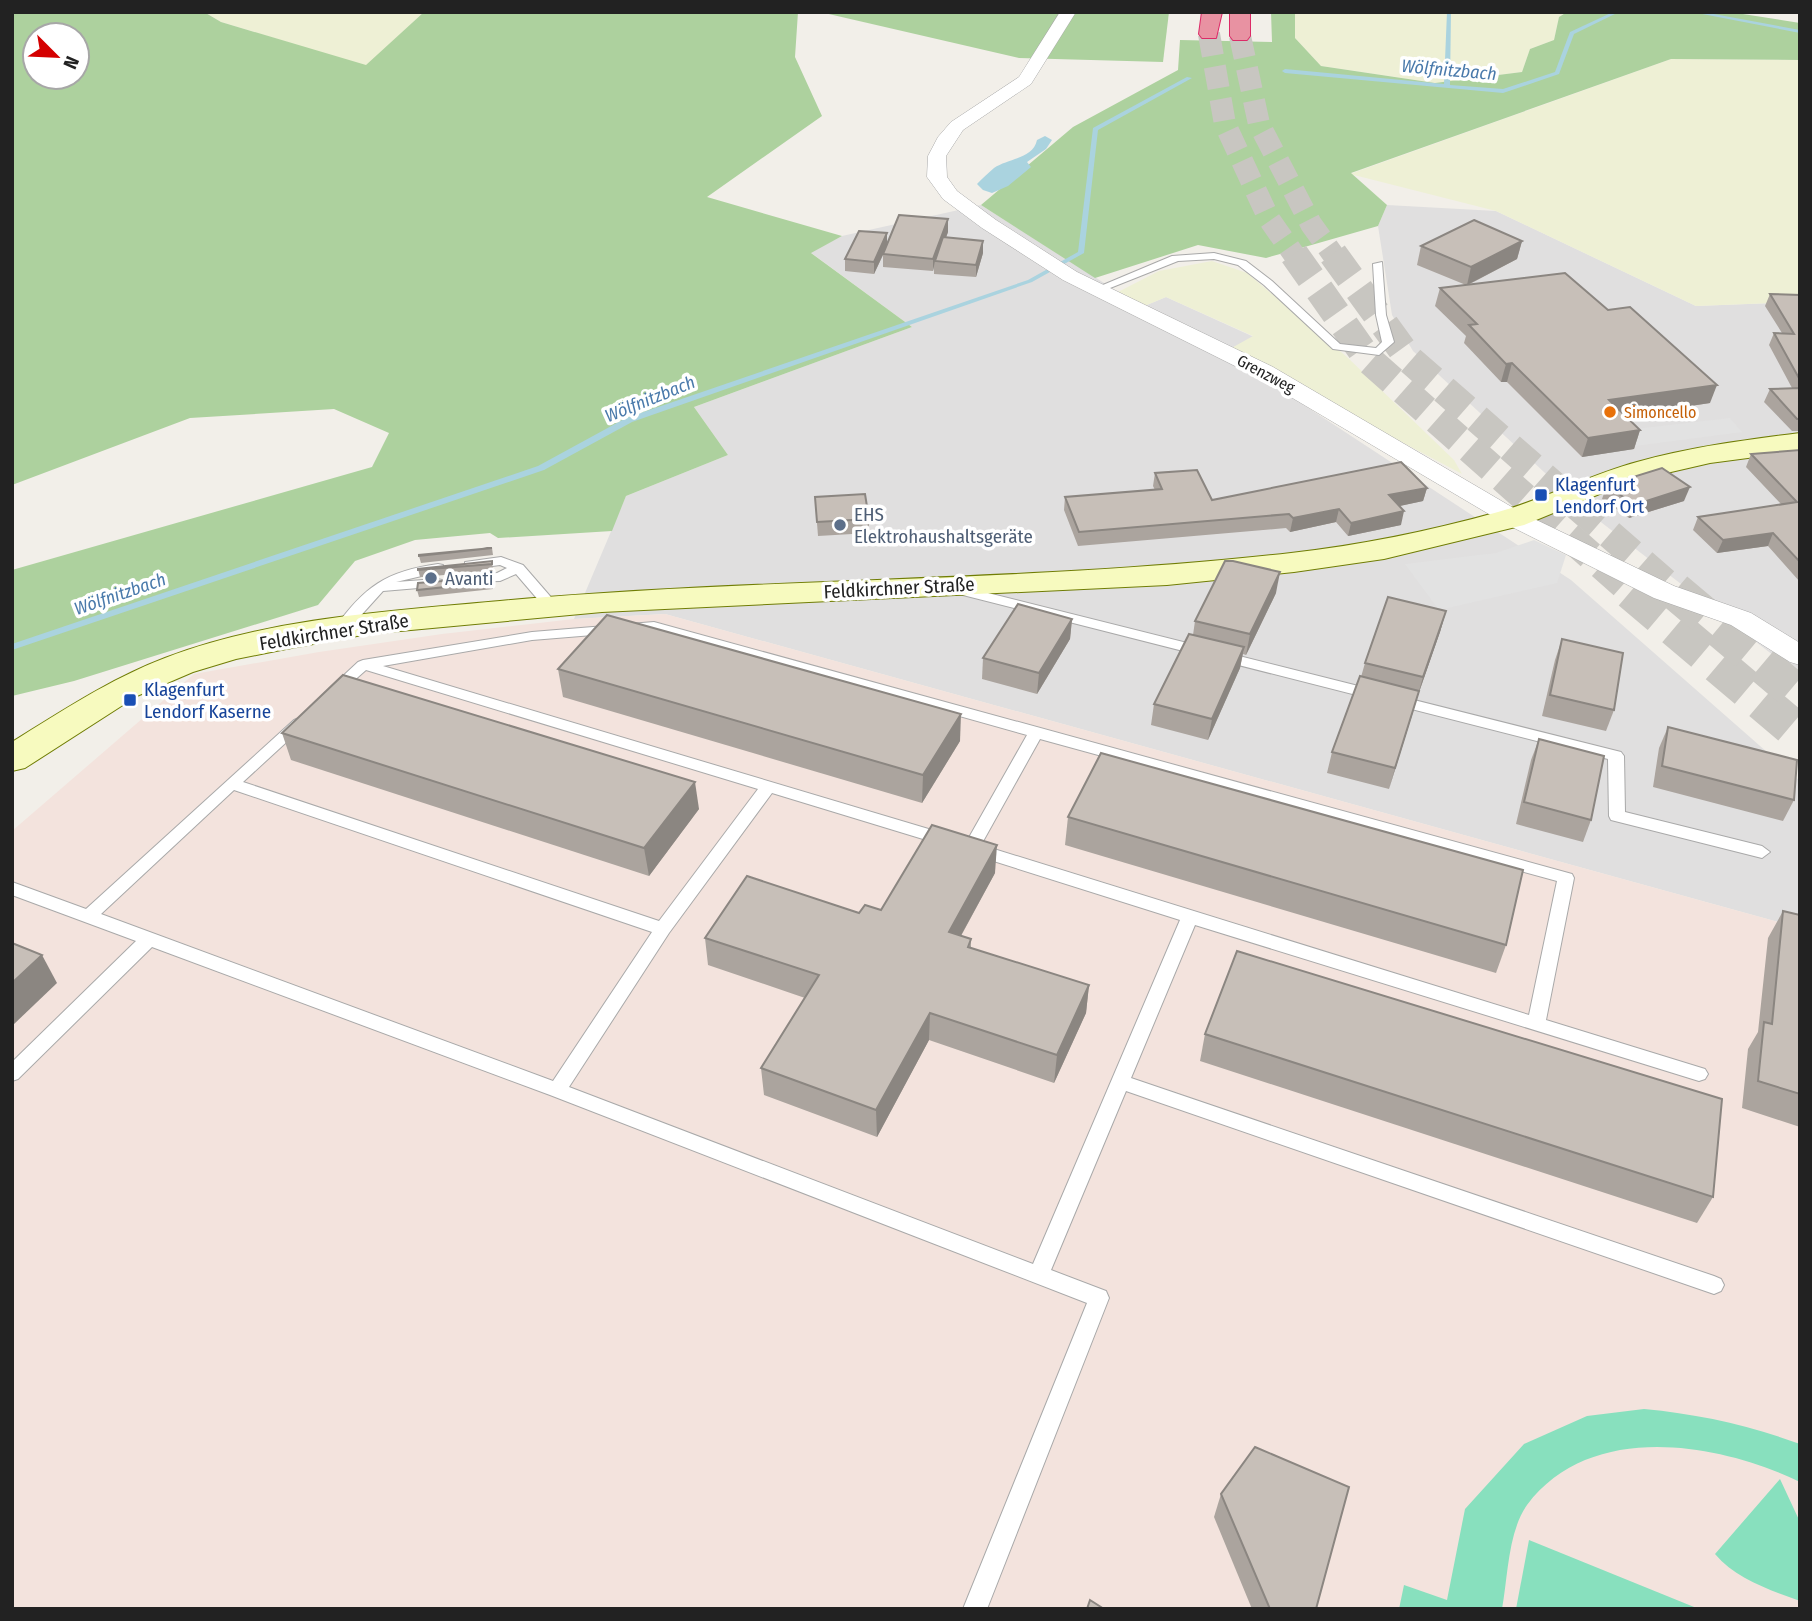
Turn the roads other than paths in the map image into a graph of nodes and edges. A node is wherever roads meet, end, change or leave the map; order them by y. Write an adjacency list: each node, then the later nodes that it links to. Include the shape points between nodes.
1 (1068, 12): 7 (street, Grenzweg, via 1025,80 947,137 937,156 937,177 950,195 989,224)
2 (1212, 12): 4 (highway)
3 (1240, 12): 5 (highway)
4 (1209, 34)
5 (1240, 36)
6 (1378, 264): 7 (lane, via 1381,315 1388,342 1379,352 1337,347 1268,282 1242,263 1214,256 1176,258)
7 (1096, 290): 9 (street, Grenzweg, via 1265,372)
8 (1800, 442): 9 (street, Feldkirchner Straße, via 1651,467)
9 (1513, 519): 11 (street, Feldkirchner Straße, via 1384,549 1294,562 1167,575); 15 (street, Grenzweg, via 1664,592 1741,620)
10 (517, 568): 12 (lane, via 500,577); 12 (lane, via 501,561 405,571); 13 (lane)
11 (944, 586): 13 (street, Feldkirchner Straße); 22 (lane, via 1616,756 1616,816)
12 (374, 587): 14 (lane)
13 (551, 606): 14 (street, Feldkirchner Straße)
14 (341, 629): 18 (street, Feldkirchner Straße, via 231,649 181,664 124,688)
15 (1800, 656)
16 (363, 665): 17 (lane, via 532,636 654,626); 19 (lane); 20 (lane)
17 (1037, 733): 21 (lane); 28 (lane, via 1566,878)
18 (12, 759)
19 (231, 784): 24 (lane); 26 (lane)
20 (768, 787): 21 (lane); 26 (lane)
21 (971, 848): 25 (lane)
22 (1762, 852)
23 (12, 888): 24 (lane)
24 (89, 916): 27 (lane)
25 (1190, 917): 28 (lane); 31 (lane)
26 (663, 929): 32 (lane)
27 (149, 939): 30 (lane); 32 (lane)
28 (1536, 1023): 29 (lane)
29 (1699, 1073)
30 (12, 1074)
31 (1119, 1081): 33 (lane); 34 (lane)
32 (557, 1090): 33 (lane)
33 (1039, 1273): 35 (lane, via 1099,1298)
34 (1714, 1286)
35 (975, 1609)

